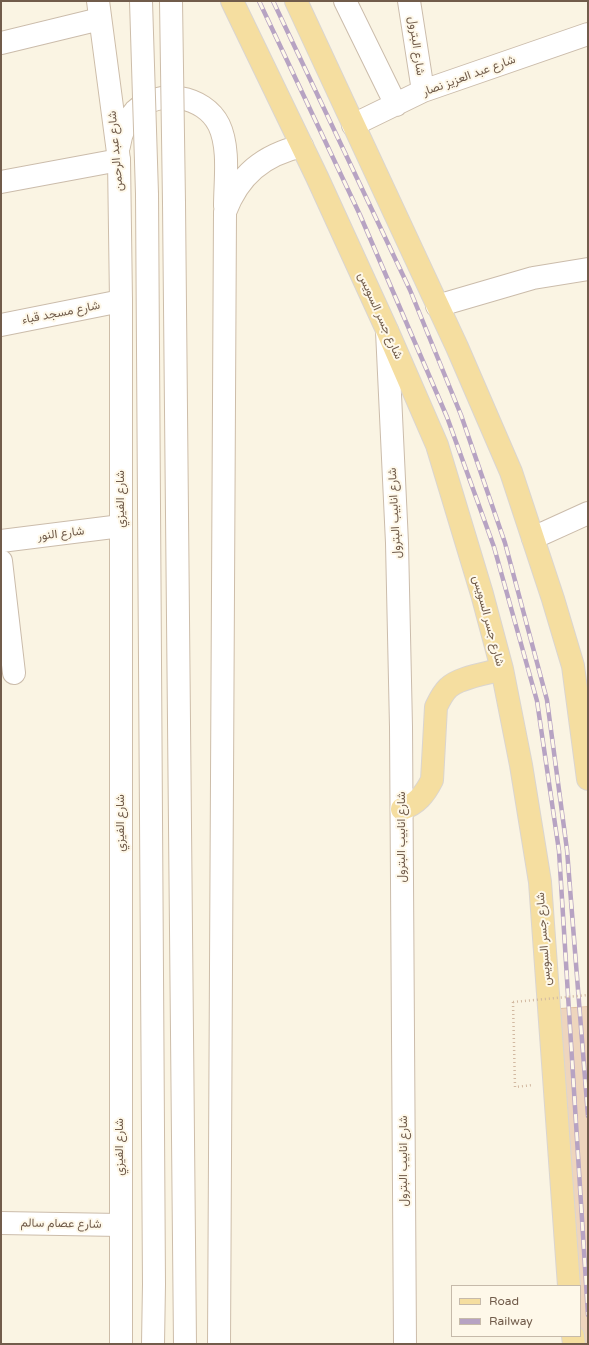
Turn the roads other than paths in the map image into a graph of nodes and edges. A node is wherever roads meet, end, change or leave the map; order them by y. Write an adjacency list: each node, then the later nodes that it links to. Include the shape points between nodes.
1 (141, 1): 38 (main road, bridge, via 147,194)
2 (171, 1): 39 (main road, bridge)
3 (232, 1): 13 (main road, شارع جسر السويس)
4 (296, 1): 12 (main road)
5 (344, 1): 11 (main road)
6 (409, 1): 10 (main road, شارع البترول)
7 (99, 10): 9 (main road); 14 (main road, شارع عبد الرحمن)
8 (588, 34): 10 (main road, شارع عبد العزيز نصار)
9 (1, 43)
10 (423, 91): 11 (main road, شارع عبد العزيز نصار)
11 (396, 105): 12 (main road, شارع عبد العزيز نصار)
12 (353, 125): 19 (main road)
13 (302, 146): 16 (main road, via 273,155 254,168 238,184); 21 (main road, شارع جسر السويس)
14 (119, 160): 15 (main road); 16 (main road, via 118,146 121,133 136,110 160,98 187,99 199,104 210,113 223,136); 18 (main road, شارع عبد الرحمن)
15 (1, 182)
16 (225, 212): 40 (main road)
17 (588, 269): 19 (main road, via 534,278)
18 (121, 301): 20 (main road, شارع مسجد قباء); 23 (main road, شارع الفيزي)
19 (437, 306): 24 (main road, via 511,472)
20 (1, 326)
21 (387, 330): 29 (main road, شارع جسر السويس, via 437,445); 33 (main road, شارع انابيب البترول, via 397,543)
22 (588, 513): 24 (main road)
23 (121, 526): 25 (main road, شارع النور); 35 (main road, شارع الفيزي)
24 (533, 538): 28 (main road)
25 (1, 541)
26 (1, 561): 27 (main road)
27 (4, 610): 30 (main road)
28 (573, 666): 31 (main road); 32 (main road)
29 (502, 669): 33 (main road, via 456,682 447,689 436,707 432,780 421,798); 36 (main road, شارع جسر السويس, via 540,882)
30 (14, 673)
31 (588, 684)
32 (588, 779)
33 (402, 809): 41 (main road, شارع انابيب البترول)
34 (1, 1223): 35 (main road, شارع عصام سالم)
35 (120, 1225): 37 (main road, شارع الفيزي)
36 (569, 1285)
37 (121, 1344)
38 (153, 1344)
39 (185, 1344)
40 (219, 1344)
41 (405, 1344)

